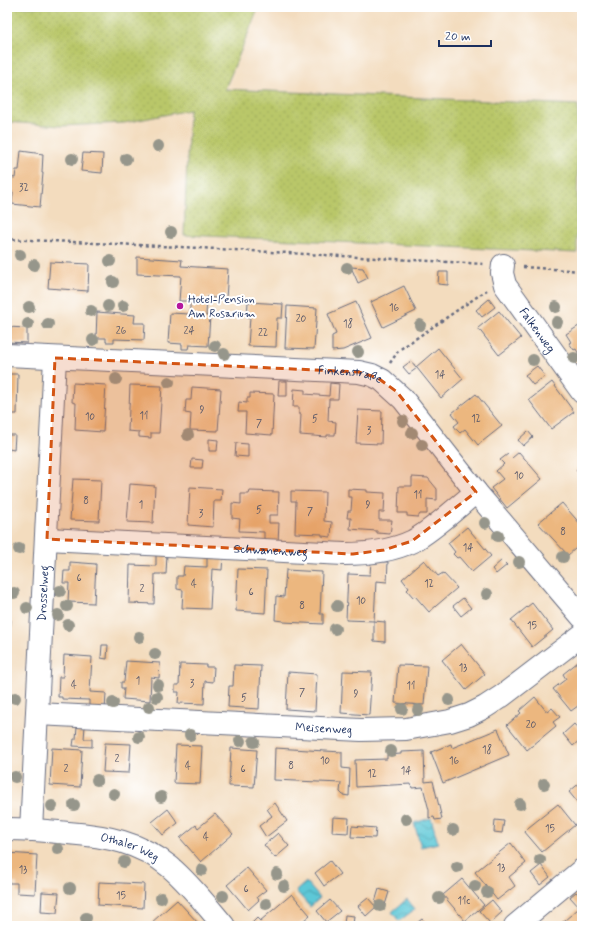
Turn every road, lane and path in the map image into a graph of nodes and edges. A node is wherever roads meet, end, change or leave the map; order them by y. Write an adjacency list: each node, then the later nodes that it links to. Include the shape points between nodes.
1 (7, 239): 3 (path, via 188,247)
2 (582, 271): 3 (path)
3 (505, 278): 6 (path, via 399,350); 7 (street, Falkenweg)
4 (7, 355): 5 (street, Finkenstraße)
5 (55, 358): 6 (street, Finkenstraße, via 359,372); 9 (street, Drosselweg)
6 (379, 378): 8 (street, Finkenstraße, via 403,399)
7 (582, 392)
8 (476, 492): 9 (street, Schwanenweg, via 412,541 364,554); 10 (street, Finkenstraße)
9 (47, 539): 12 (street, Drosselweg)
10 (582, 618)
11 (582, 635): 12 (street, Meisenweg, via 480,710 462,718 406,729 361,730)
12 (37, 714): 14 (street, Drosselweg)
13 (7, 829): 14 (street, Othaler Weg)
14 (31, 830): 16 (street, Othaler Weg, via 101,836 142,848 171,868)
15 (582, 870): 17 (street)
16 (224, 926)
17 (515, 926)

